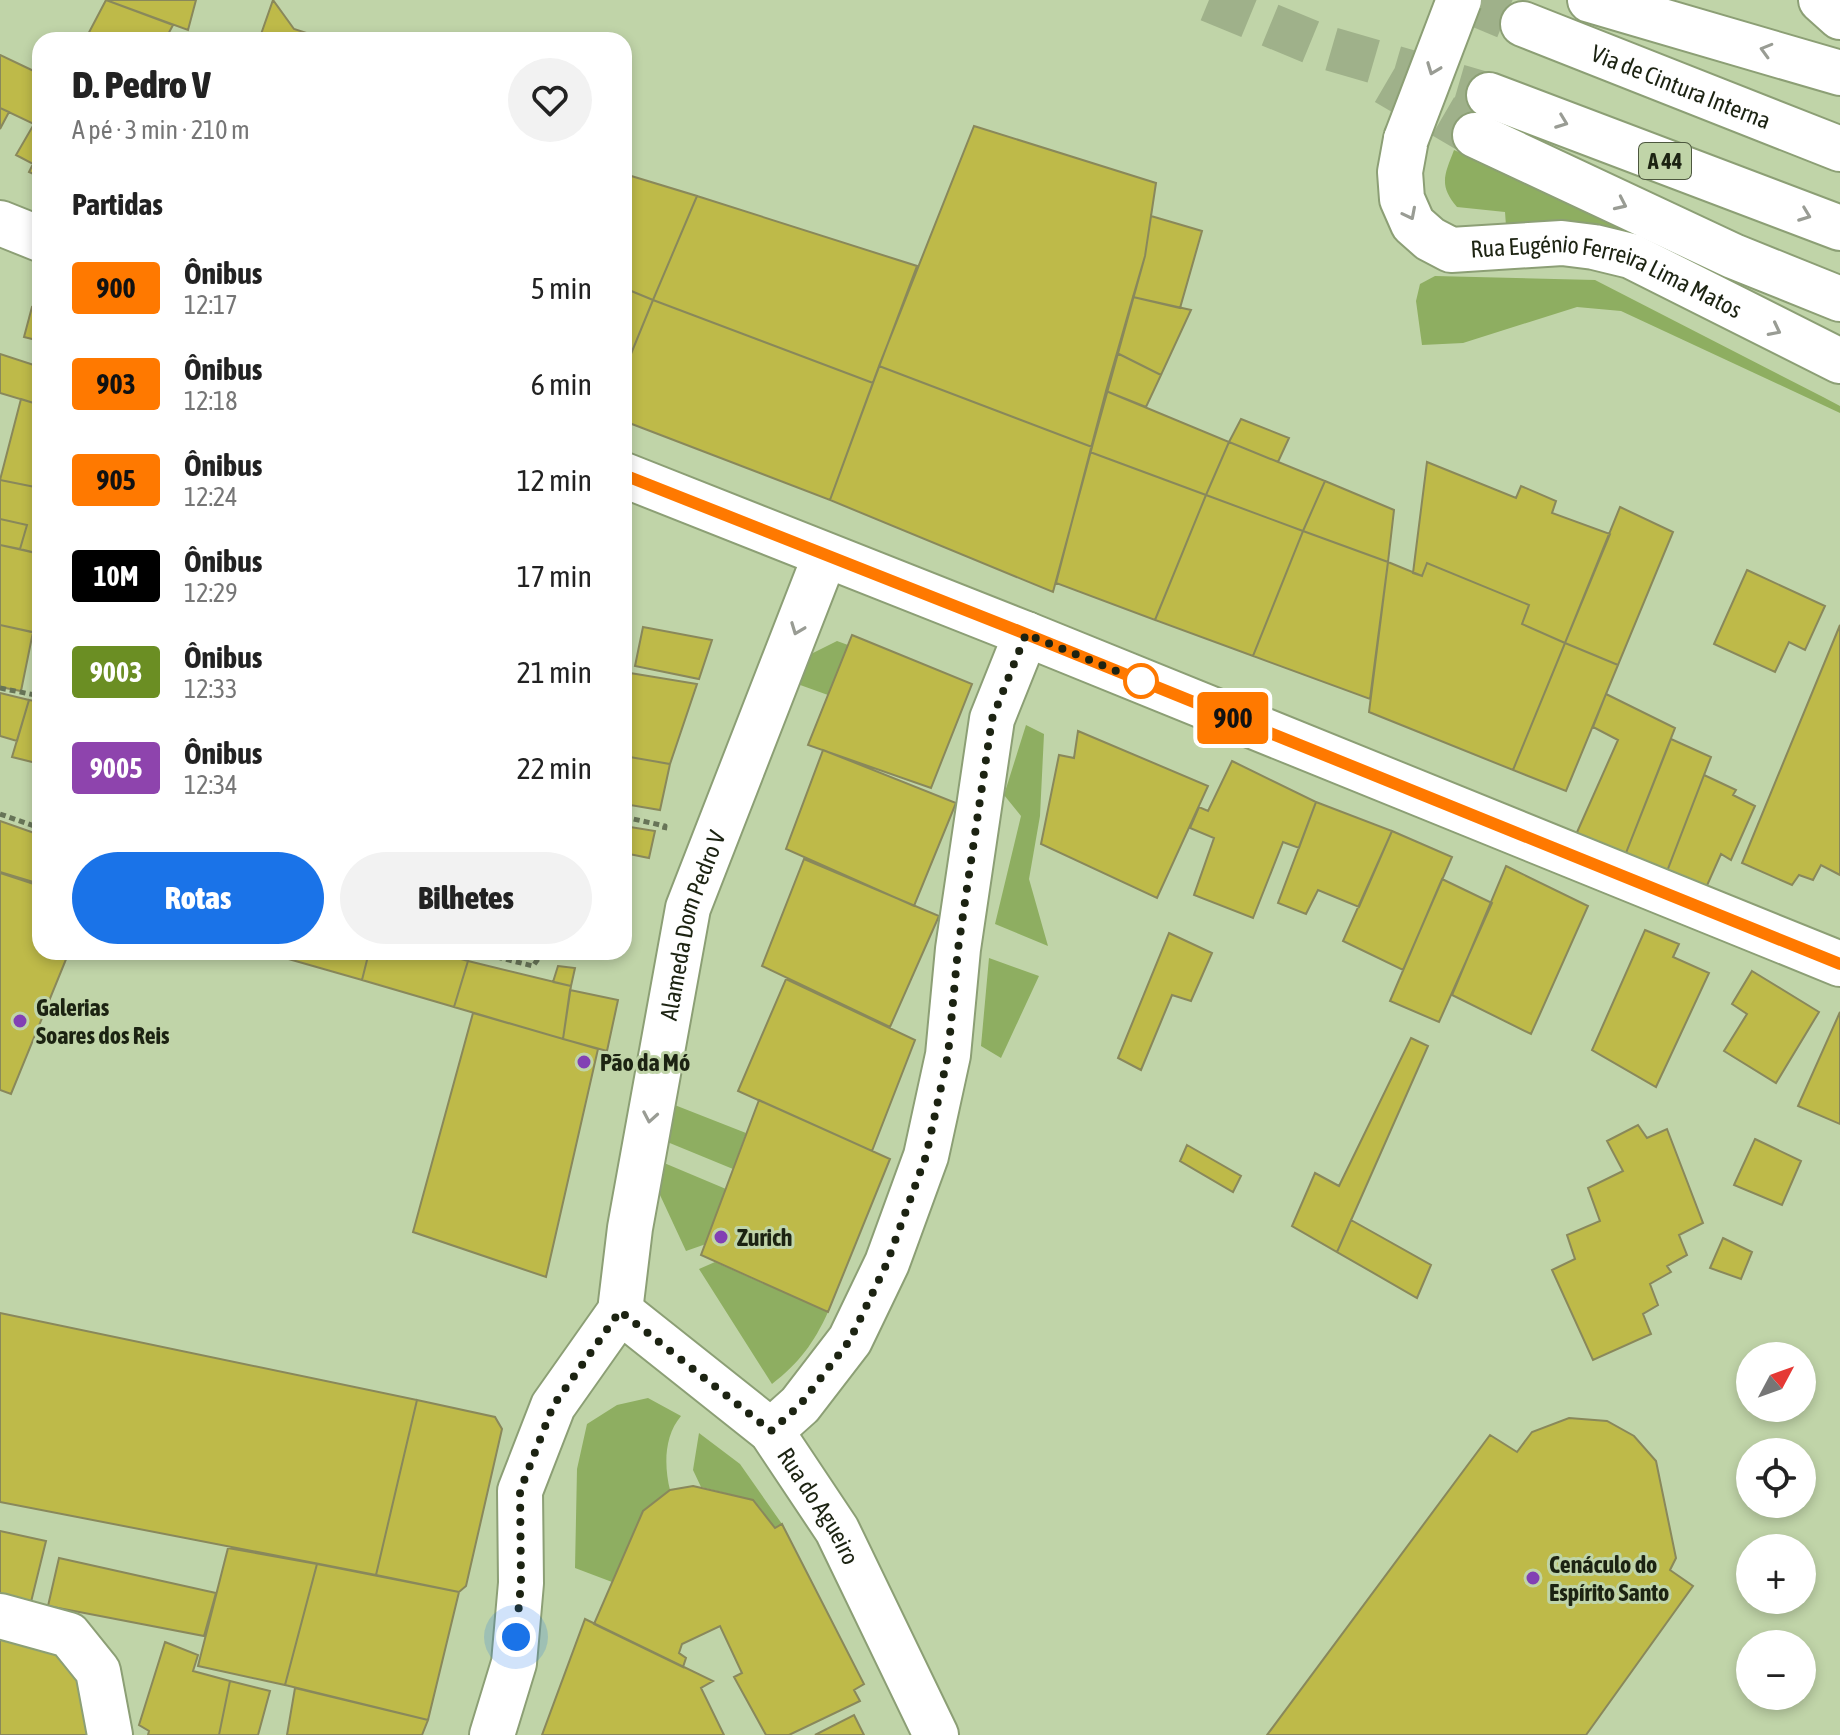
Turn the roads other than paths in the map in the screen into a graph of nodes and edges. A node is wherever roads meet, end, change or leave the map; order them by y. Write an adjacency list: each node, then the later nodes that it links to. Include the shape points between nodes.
1 (1459, 0): 14 (main road, Rua Eugénio Ferreira Lima Matos, one-way to 14, bridge, via 1406,139 1402,199 1413,224 1451,250 1562,243 1631,256)
2 (1590, 0): 6 (main road, one-way to 2)
3 (1821, 0): 4 (main road)
4 (1840, 17)
5 (1523, 24): 9 (main road, Via de Cintura Interna)
6 (1840, 73)
7 (1489, 95): 11 (main road, A 44, one-way to 11)
8 (1475, 135): 13 (main road, one-way to 13, via 1733,256)
9 (1840, 149)
10 (0, 223): 12 (main road)
11 (1840, 228)
12 (32, 236)
13 (1840, 299)
14 (1840, 361)
15 (632, 478): 16 (main road)
16 (825, 556): 17 (main road); 19 (main road, Alameda Dom Pedro V, one-way to 19, via 688,908)
17 (1026, 634): 18 (main road); 20 (main road, via 992,719 948,1055 926,1156 887,1263 850,1340 800,1405)
18 (1840, 964)
19 (620, 1311): 20 (main road, Rua do Agueiro); 23 (main road, via 553,1406 520,1491 521,1583 514,1663)
20 (771, 1431): 24 (main road, Rua do Agueiro, via 837,1530)
21 (0, 1616): 22 (main road, via 69,1635 98,1671)
22 (110, 1735)
23 (492, 1735)
24 (936, 1735)

